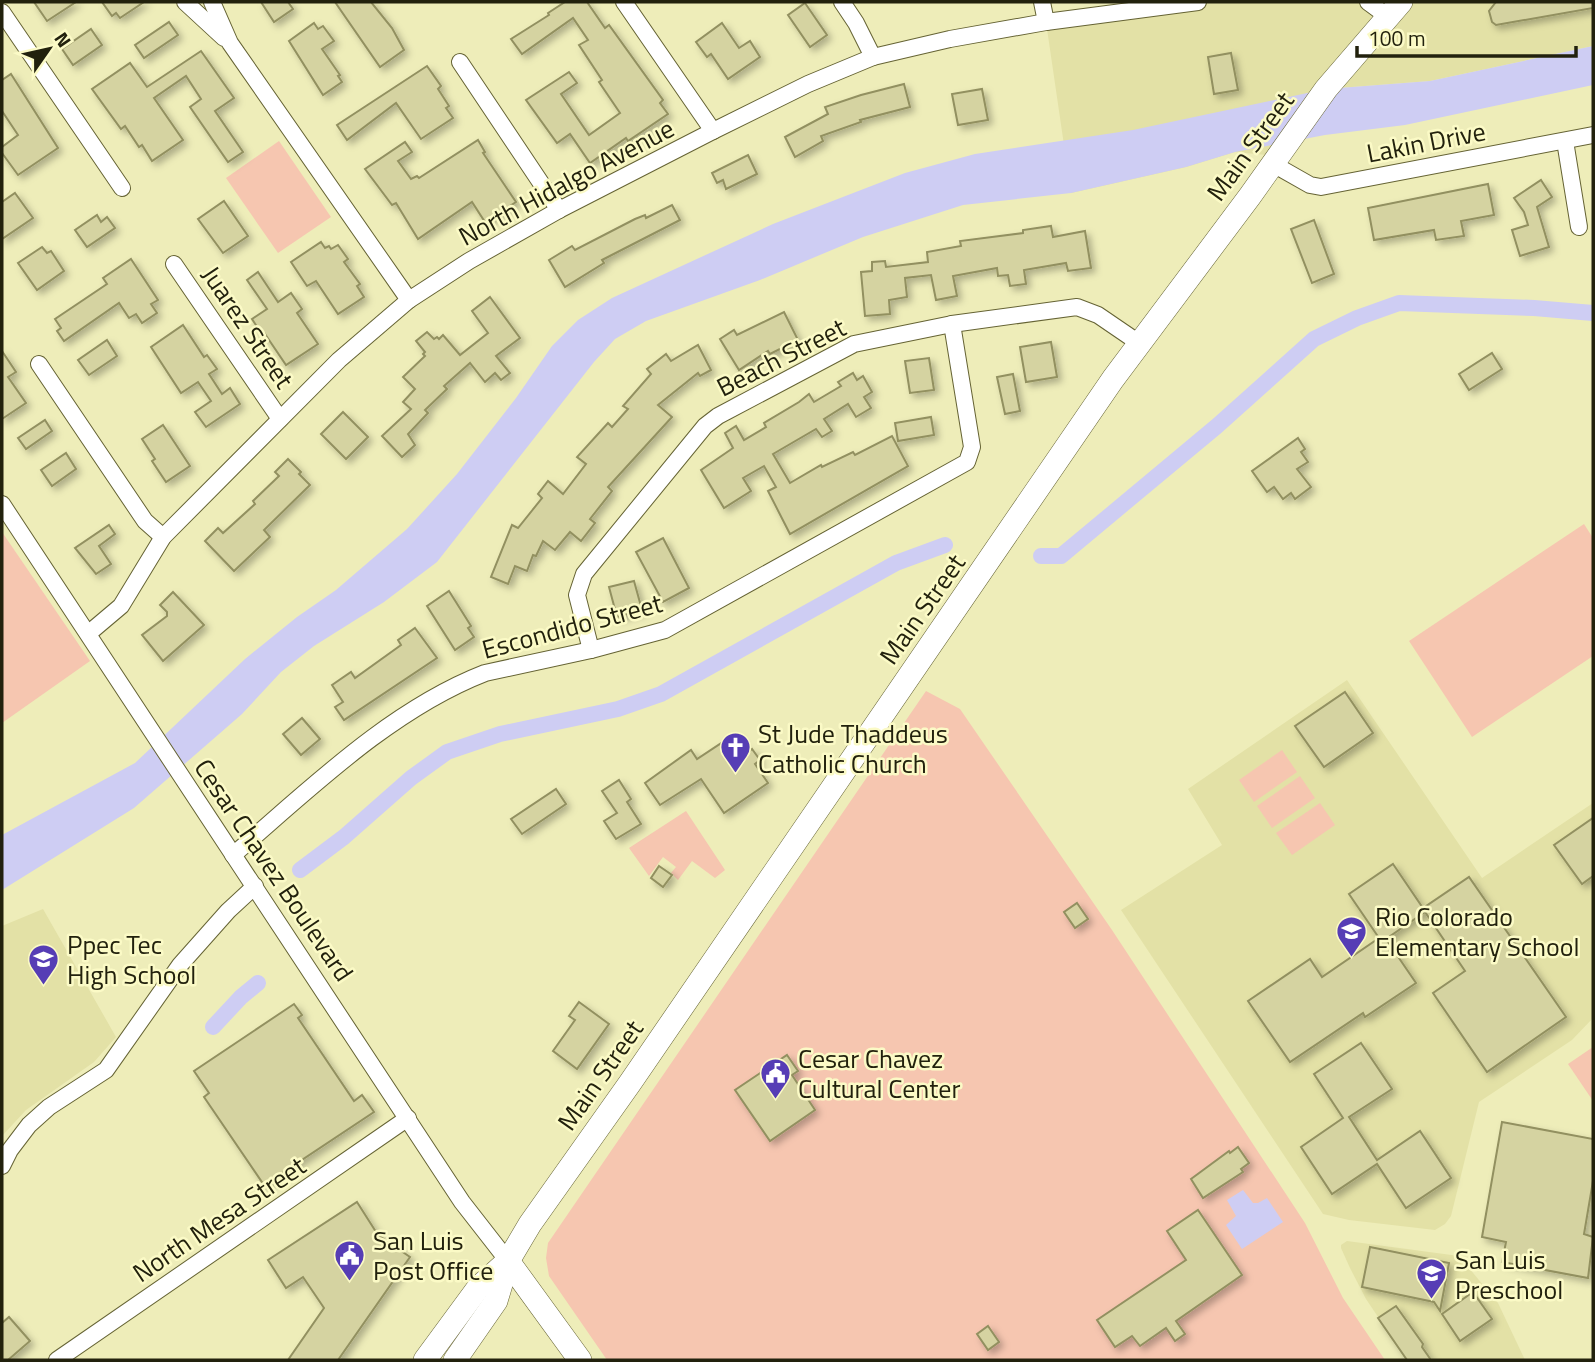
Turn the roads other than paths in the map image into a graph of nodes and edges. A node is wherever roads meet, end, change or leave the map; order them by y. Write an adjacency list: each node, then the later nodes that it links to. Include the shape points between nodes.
1 (185, 2): 11 (street)
2 (212, 2): 11 (street)
3 (624, 2): 14 (street)
4 (842, 2): 12 (street)
5 (1042, 2): 10 (street)
6 (1198, 2): 10 (street, North Hidalgo Avenue)
7 (1368, 2): 8 (street)
8 (1394, 9): 17 (highway, Main Street, via 1326,89)
9 (2, 12): 18 (street)
10 (1046, 22): 12 (street, North Hidalgo Avenue)
11 (230, 43): 22 (street)
12 (873, 57): 14 (street, North Hidalgo Avenue)
13 (460, 62): 19 (street)
14 (713, 131): 19 (street, North Hidalgo Avenue)
15 (1593, 135): 16 (street, Lakin Drive)
16 (1565, 141): 17 (street, Lakin Drive, via 1321,187); 20 (street)
17 (1273, 164): 24 (highway, Main Street)
18 (122, 188)
19 (559, 210): 22 (street, North Hidalgo Avenue)
20 (1579, 228)
21 (174, 264): 26 (street, Juarez Street)
22 (408, 300): 26 (street, North Hidalgo Avenue)
23 (951, 324): 24 (street, Beach Street, via 1077,307 1098,315); 30 (street, Beach Street, via 854,344 705,426 584,573 577,595); 30 (street, Escondido Street, via 972,447 967,462 665,630)
24 (1139, 343): 35 (highway, Main Street)
25 (39, 364): 28 (street, via 145,521)
26 (280, 418): 28 (street, North Hidalgo Avenue)
27 (2, 504): 29 (street, Cesar Chavez Boulevard)
28 (163, 537): 29 (street, North Hidalgo Avenue, via 121,606)
29 (89, 633): 31 (street, Cesar Chavez Boulevard)
30 (591, 650): 31 (street, Escondido Street, via 485,674 391,724)
31 (233, 855): 32 (street, Cesar Chavez Boulevard)
32 (255, 886): 33 (street, Cesar Chavez Boulevard); 34 (street, via 180,965 106,1070 29,1125)
33 (408, 1118): 35 (street, Cesar Chavez Boulevard, via 462,1202); 36 (street, North Mesa Street)
34 (2, 1166)
35 (508, 1261): 37 (highway, Main Street, via 478,1288); 38 (highway, Main Street, via 496,1301); 39 (highway)
36 (57, 1360)
37 (425, 1360)
38 (455, 1360)
39 (580, 1360)

